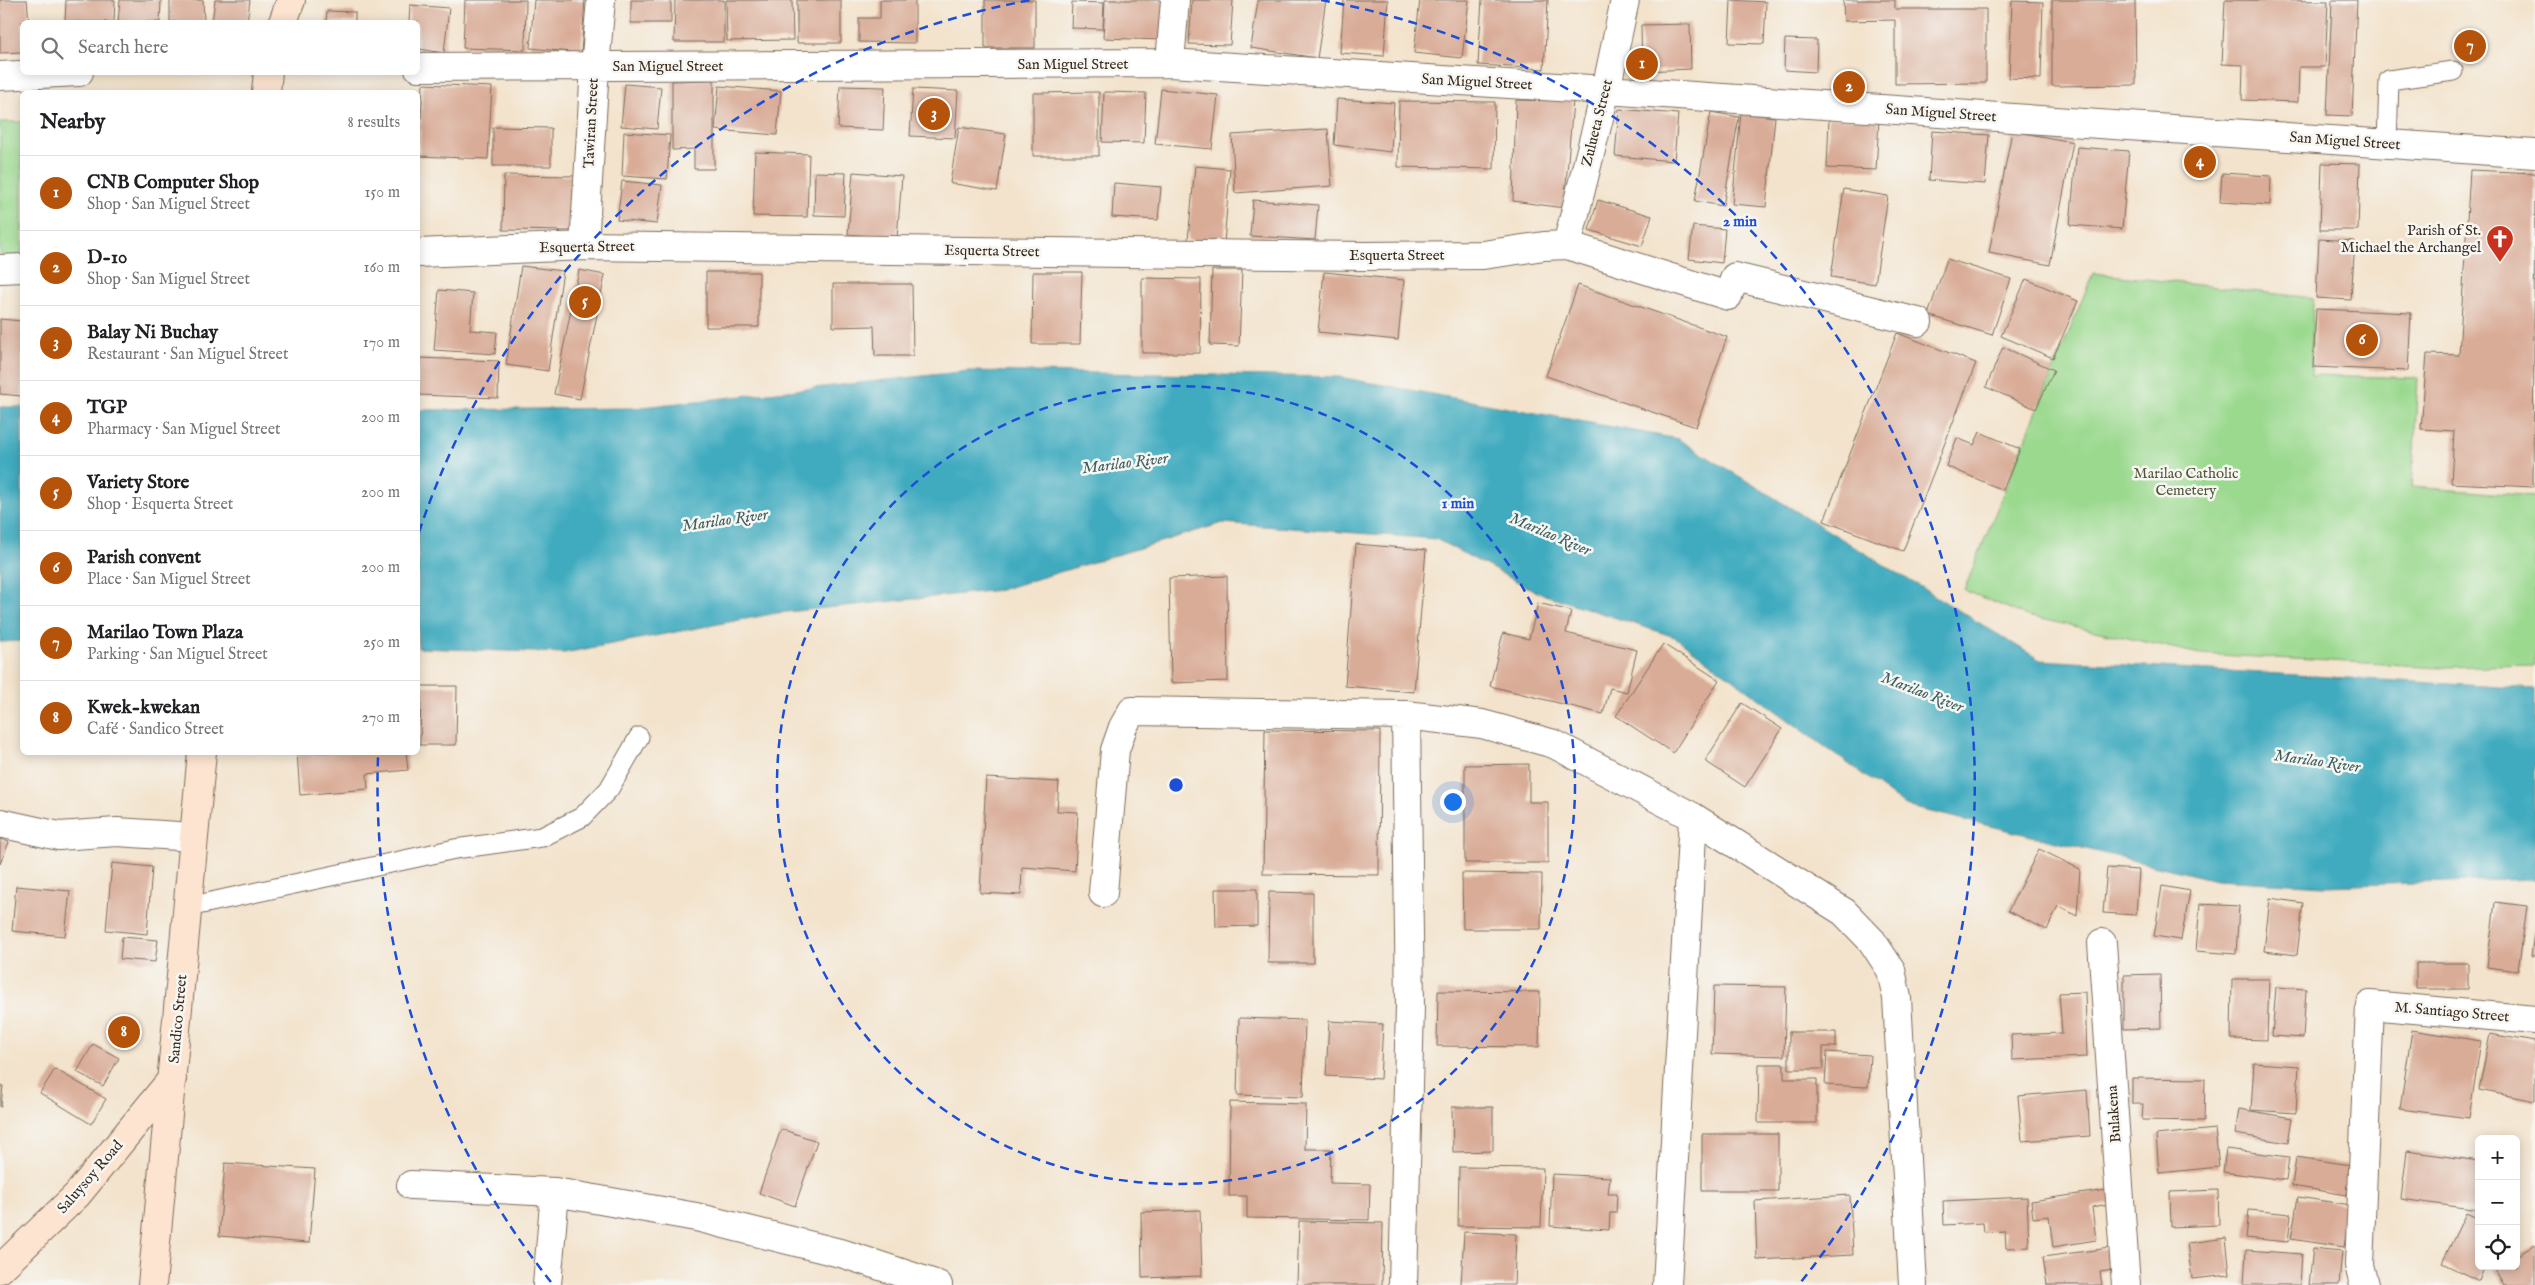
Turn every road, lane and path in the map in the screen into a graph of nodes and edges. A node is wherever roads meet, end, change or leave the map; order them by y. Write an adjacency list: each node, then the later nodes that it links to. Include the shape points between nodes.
1 (290, 0): 5 (main road)
2 (601, 0): 8 (street, Tawiran Street)
3 (1176, 0): 6 (street)
4 (1625, 0): 14 (street, Zulueta Street)
5 (284, 20)
6 (1170, 63): 8 (street, San Miguel Street); 14 (street, San Miguel Street)
7 (420, 67): 8 (street, San Miguel Street)
8 (594, 67): 18 (street, Tawiran Street)
9 (2452, 71): 15 (lane, via 2389,80)
10 (20, 75): 12 (street)
11 (268, 75): 13 (main road)
12 (0, 76)
13 (266, 90)
14 (1606, 90): 15 (street, San Miguel Street); 17 (street, Zulueta Street)
15 (2388, 144): 16 (street, San Miguel Street)
16 (2535, 154)
17 (1567, 245): 18 (street, Esquerta Street, via 1483,255 1373,256); 22 (street, via 1728,296 1735,277)
18 (584, 246): 19 (street, Esquerta Street)
19 (420, 253)
20 (20, 268): 21 (street)
21 (0, 269)
22 (1918, 322)
23 (1406, 715): 26 (street, via 1482,724 1554,744); 29 (street, via 1132,711 1115,750); 40 (street, via 1410,1006)
24 (639, 737): 30 (lane, via 608,788 582,816 542,837 455,848)
25 (202, 755): 28 (main road, Sandico Street)
26 (1693, 817): 41 (street); 42 (street, via 1844,912 1872,941 1892,970 1897,998)
27 (0, 823): 28 (street, via 59,836 117,832)
28 (193, 837): 30 (main road, Sandico Street)
29 (1103, 893)
30 (188, 907): 33 (main road, Sandico Street)
31 (2102, 943): 43 (street, Bulakena)
32 (2535, 1020): 44 (street, M. Santiago Street, via 2370,1004 2359,1266)
33 (172, 1079): 36 (main road, Saluysoy Road, via 77,1195); 37 (main road, Sandico Street)
34 (411, 1185): 35 (street)
35 (555, 1192): 38 (street); 39 (street, via 715,1222 844,1254)
36 (0, 1269)
37 (152, 1285)
38 (547, 1285)
39 (938, 1285)
40 (1403, 1285)
41 (1667, 1285)
42 (1913, 1285)
43 (2126, 1285)
44 (2364, 1285)

